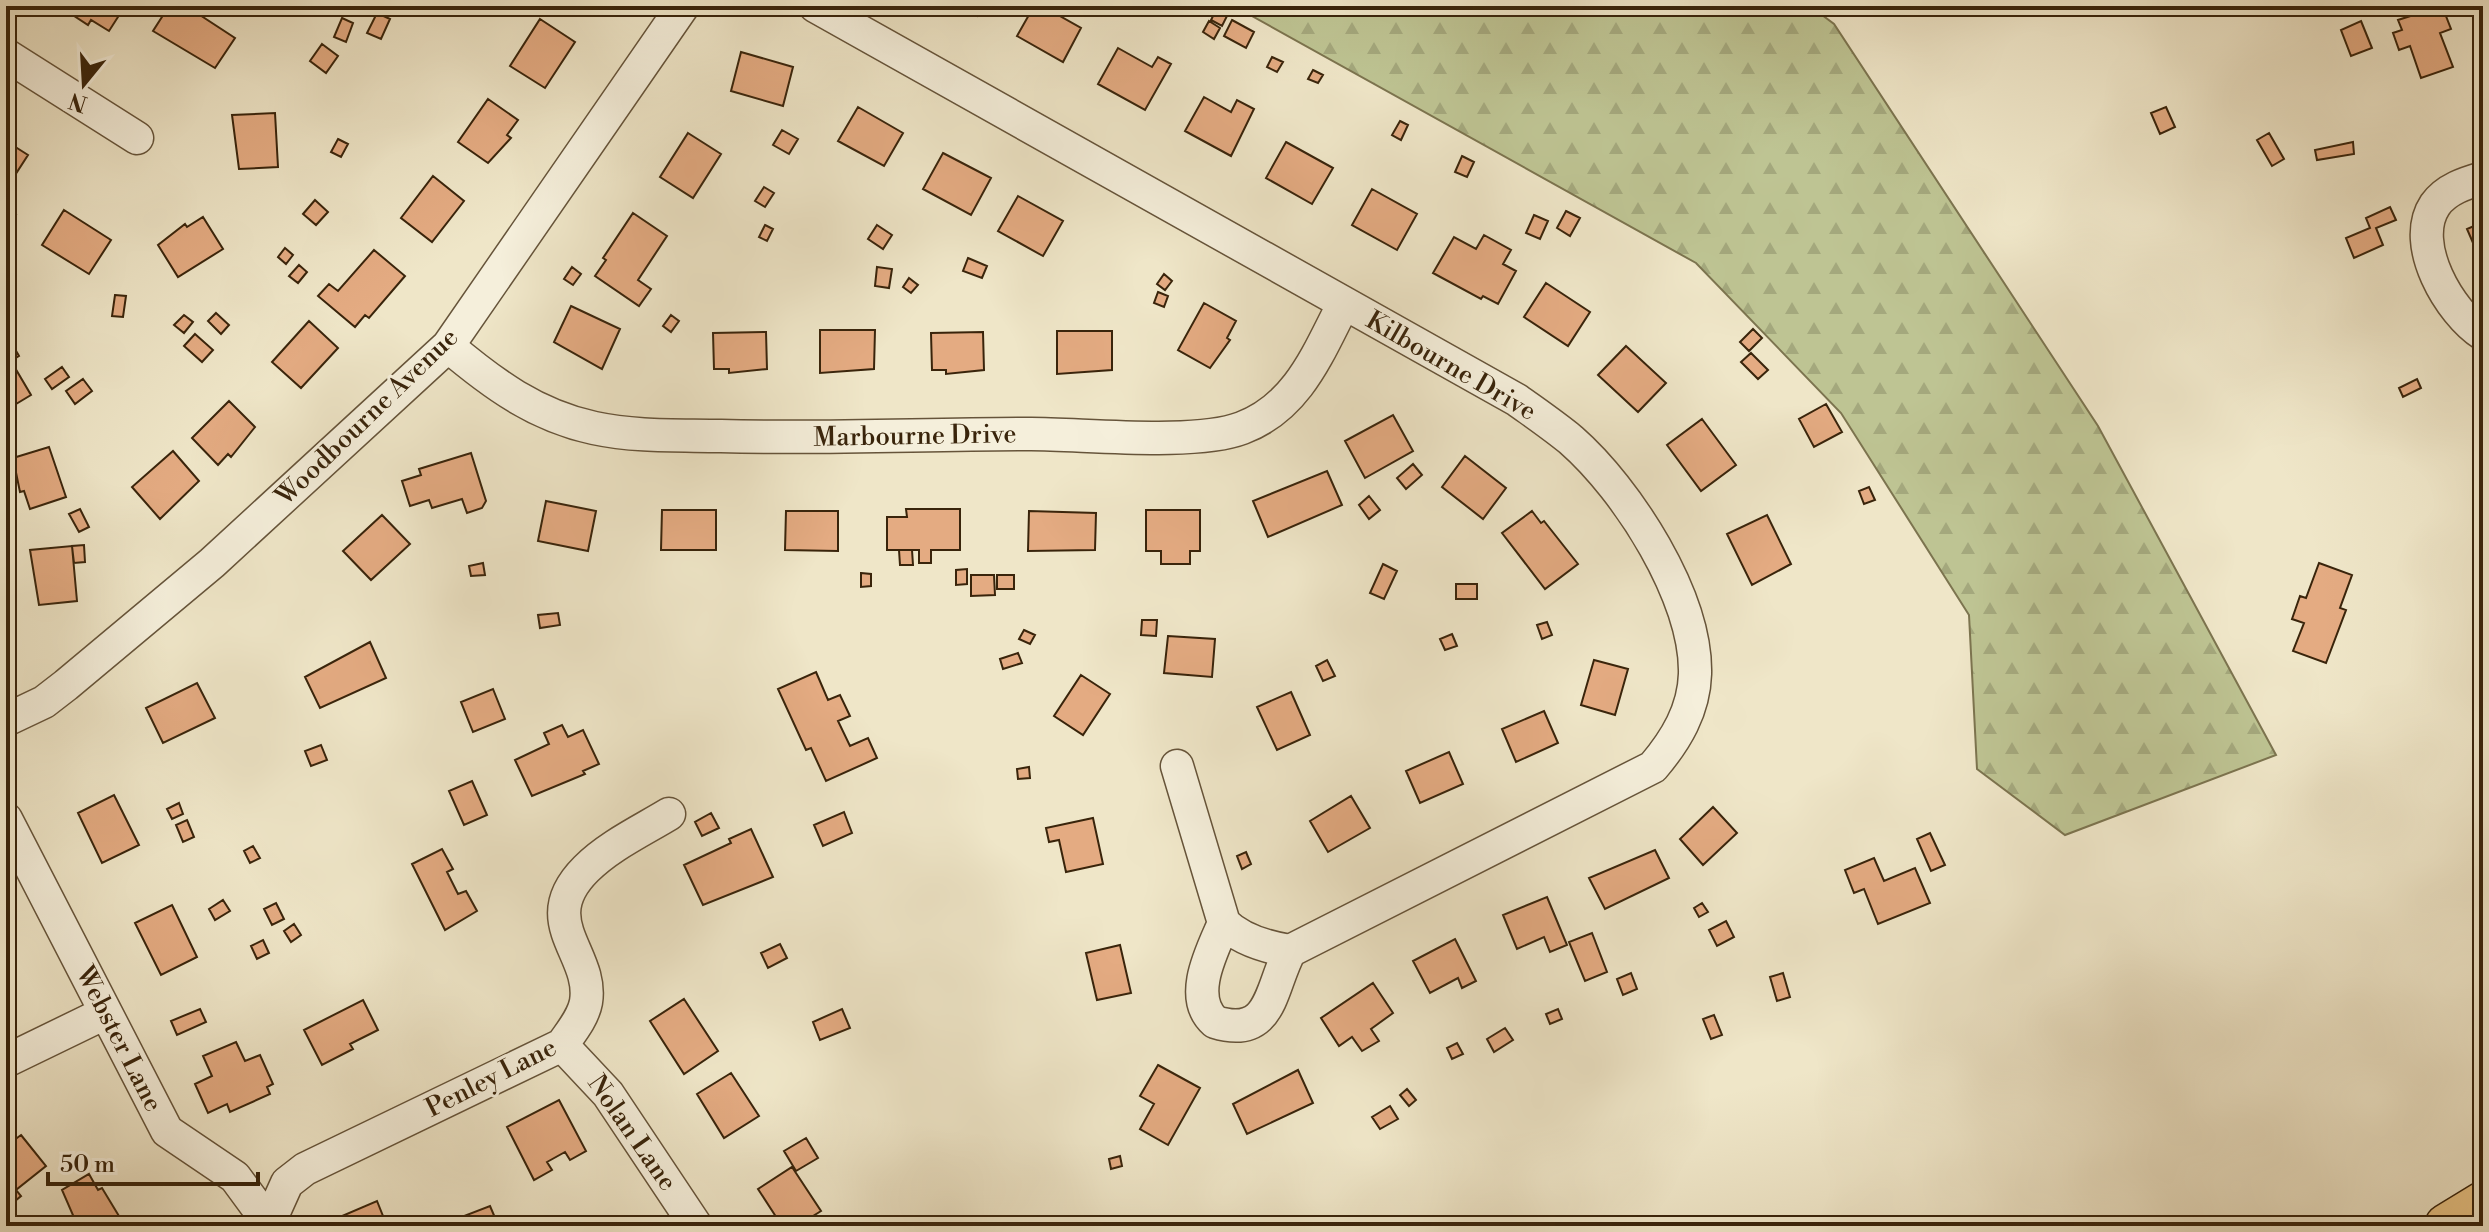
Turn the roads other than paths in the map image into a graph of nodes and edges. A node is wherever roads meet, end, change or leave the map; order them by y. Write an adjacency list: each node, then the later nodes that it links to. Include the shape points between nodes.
1 (683, 6): 8 (street, Woodbourne Avenue)
2 (815, 6): 6 (street, Kilbourne Drive)
3 (6, 55): 4 (street)
4 (137, 138)
5 (2483, 178): 7 (street, via 2444,195 2434,206 2427,235 2429,253 2456,312)
6 (1343, 305): 8 (street, Marbourne Drive, via 1306,376 1282,405 1243,428 1182,436 791,438 623,433 557,418 527,405); 14 (street, Kilbourne Drive, via 1517,400 1572,441 1642,526 1690,628 1695,677 1683,725 1653,767)
7 (2483, 334)
8 (448, 346): 9 (street, Woodbourne Avenue, via 200,573 44,702)
9 (6, 720)
10 (1177, 766): 13 (street)
11 (669, 814): 16 (street, Penley Lane, via 609,850 572,887 563,919 586,993 579,1020)
12 (6, 819): 15 (street, Webster Lane)
13 (1224, 923): 14 (street, via 1267,948); 14 (street, via 1204,979 1202,1002 1215,1022 1245,1026 1258,1020)
14 (1290, 951)
15 (105, 1013): 17 (street); 19 (street, Webster Lane, via 167,1131 235,1177)
16 (562, 1045): 19 (street, Penley Lane, via 305,1169 287,1183); 20 (street, Nolan Lane, via 608,1094)
17 (6, 1061)
18 (2483, 1204): 21 (main road)
19 (270, 1224)
20 (696, 1226)
21 (2447, 1226)

